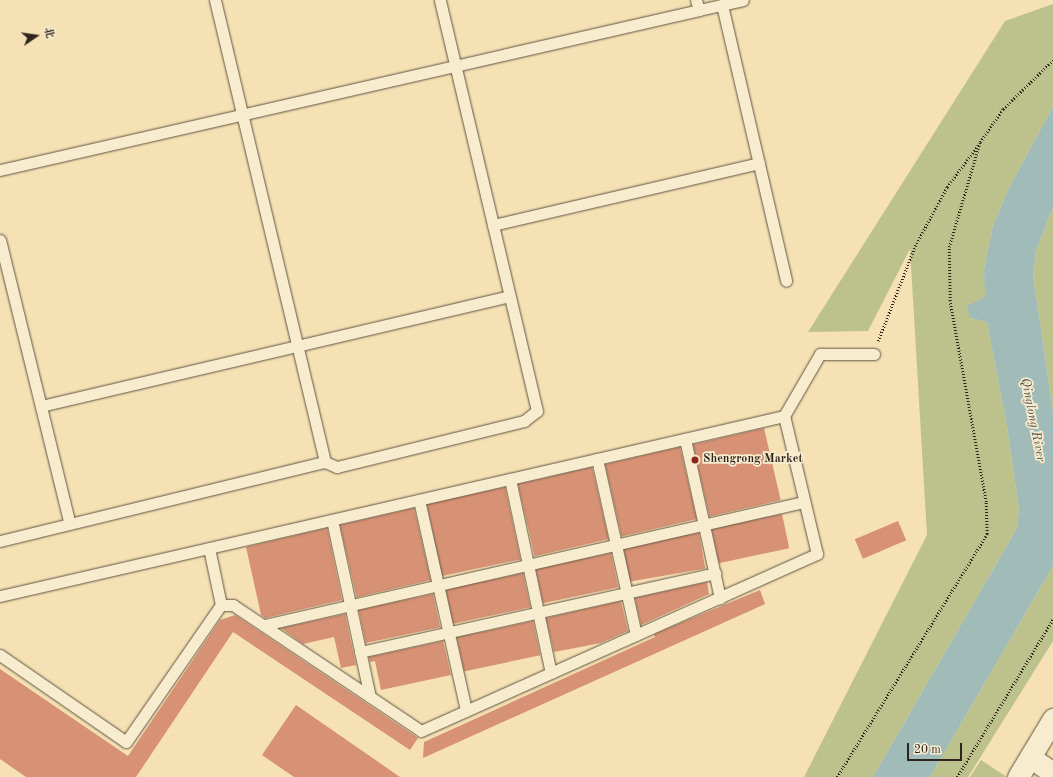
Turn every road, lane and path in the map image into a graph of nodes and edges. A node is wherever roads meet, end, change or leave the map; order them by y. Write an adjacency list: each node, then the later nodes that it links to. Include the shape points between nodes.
1 (215, 0): 8 (lane)
2 (440, 0): 7 (lane)
3 (743, 0): 5 (lane)
4 (697, 5): 5 (lane); 7 (lane)
5 (722, 5): 10 (lane)
6 (1053, 60): 9 (path, via 1003,109)
7 (455, 66): 8 (lane); 12 (lane)
8 (242, 115): 11 (lane); 17 (lane)
9 (980, 142): 18 (path, via 947,187 915,246); 54 (path, via 949,246 948,275 986,502 987,534)
10 (759, 163): 12 (lane); 14 (lane)
11 (0, 170)
12 (493, 225): 16 (lane)
13 (0, 240): 15 (lane)
14 (786, 281)
15 (5, 285): 19 (lane)
16 (510, 296): 17 (lane); 23 (lane, via 537,411 524,421 337,467)
17 (296, 345): 19 (lane); 23 (lane)
18 (874, 354): 20 (lane, via 820,354)
19 (41, 406): 28 (lane)
20 (784, 416): 21 (lane); 26 (lane)
21 (685, 439): 22 (lane); 29 (lane)
22 (597, 459): 24 (lane); 31 (lane)
23 (325, 462): 28 (lane)
24 (510, 479): 25 (lane); 33 (lane)
25 (419, 500): 27 (lane); 35 (lane)
26 (804, 502): 29 (lane); 38 (lane, via 817,554)
27 (332, 520): 32 (lane); 40 (lane)
28 (70, 524): 30 (lane)
29 (704, 525): 31 (lane); 34 (lane)
30 (0, 540)
31 (616, 545): 33 (lane); 36 (lane)
32 (209, 548): 37 (lane); 39 (lane)
33 (529, 565): 35 (lane); 41 (lane)
34 (715, 573): 36 (lane); 38 (lane)
35 (438, 585): 40 (lane); 44 (lane)
36 (627, 593): 41 (lane); 45 (lane)
37 (0, 596)
38 (720, 598): 45 (lane)
39 (221, 605): 43 (lane, via 233,605); 47 (lane, via 126,742)
40 (350, 605): 43 (lane); 46 (lane)
41 (539, 612): 44 (lane); 48 (lane)
42 (1053, 619): 55 (path)
43 (264, 625): 49 (lane)
44 (448, 632): 46 (lane); 50 (lane)
45 (636, 635): 48 (lane)
46 (360, 652): 49 (lane)
47 (0, 655)
48 (552, 673): 50 (lane)
49 (370, 697): 50 (lane, via 421,731)
50 (466, 711)
51 (1053, 719): 52 (street)
52 (1030, 757): 53 (street); 56 (street)
53 (1053, 773)
54 (837, 777)
55 (957, 777)
56 (1018, 777)

